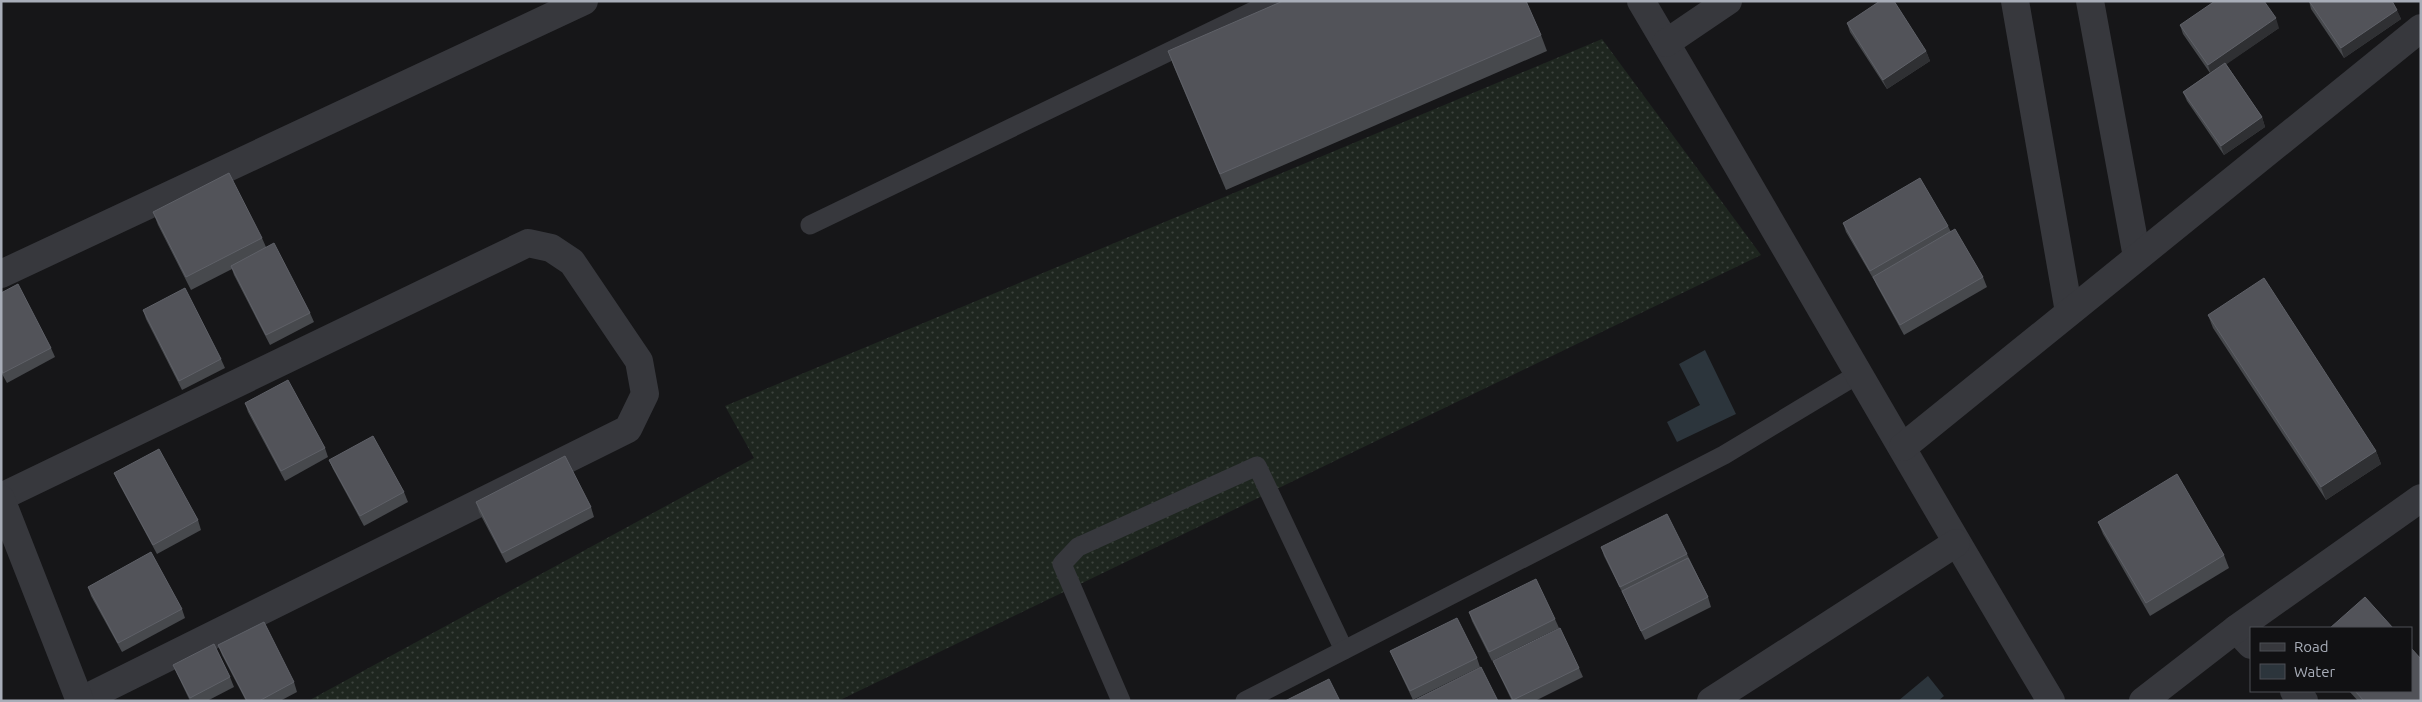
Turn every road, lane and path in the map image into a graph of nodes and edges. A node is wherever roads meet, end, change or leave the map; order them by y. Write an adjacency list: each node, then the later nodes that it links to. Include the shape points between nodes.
1 (584, 1): 11 (street)
2 (1274, 1): 9 (lane)
3 (1641, 1): 8 (street)
4 (1728, 1): 8 (street)
5 (2015, 1): 12 (street)
6 (2090, 1): 10 (street)
7 (2421, 28): 10 (street)
8 (1666, 43): 13 (street)
9 (810, 224)
10 (2137, 257): 12 (street)
11 (1, 274)
12 (2069, 312): 14 (street)
13 (1860, 373): 14 (street); 20 (lane, via 1724,455)
14 (1902, 447): 17 (street)
15 (1, 498): 22 (street); 22 (street, via 528,243 551,248 572,262 639,361 645,394 628,429)
16 (2421, 498): 18 (street)
17 (1956, 542): 25 (street); 26 (street)
18 (2256, 627)
19 (2243, 637): 27 (street)
20 (1344, 650): 23 (lane, via 1257,466 1078,547 1062,564); 24 (lane)
21 (2295, 692): 28 (street)
22 (80, 701)
23 (1121, 701)
24 (1245, 701)
25 (1711, 701)
26 (2051, 701)
27 (2143, 701)
28 (2304, 701)

